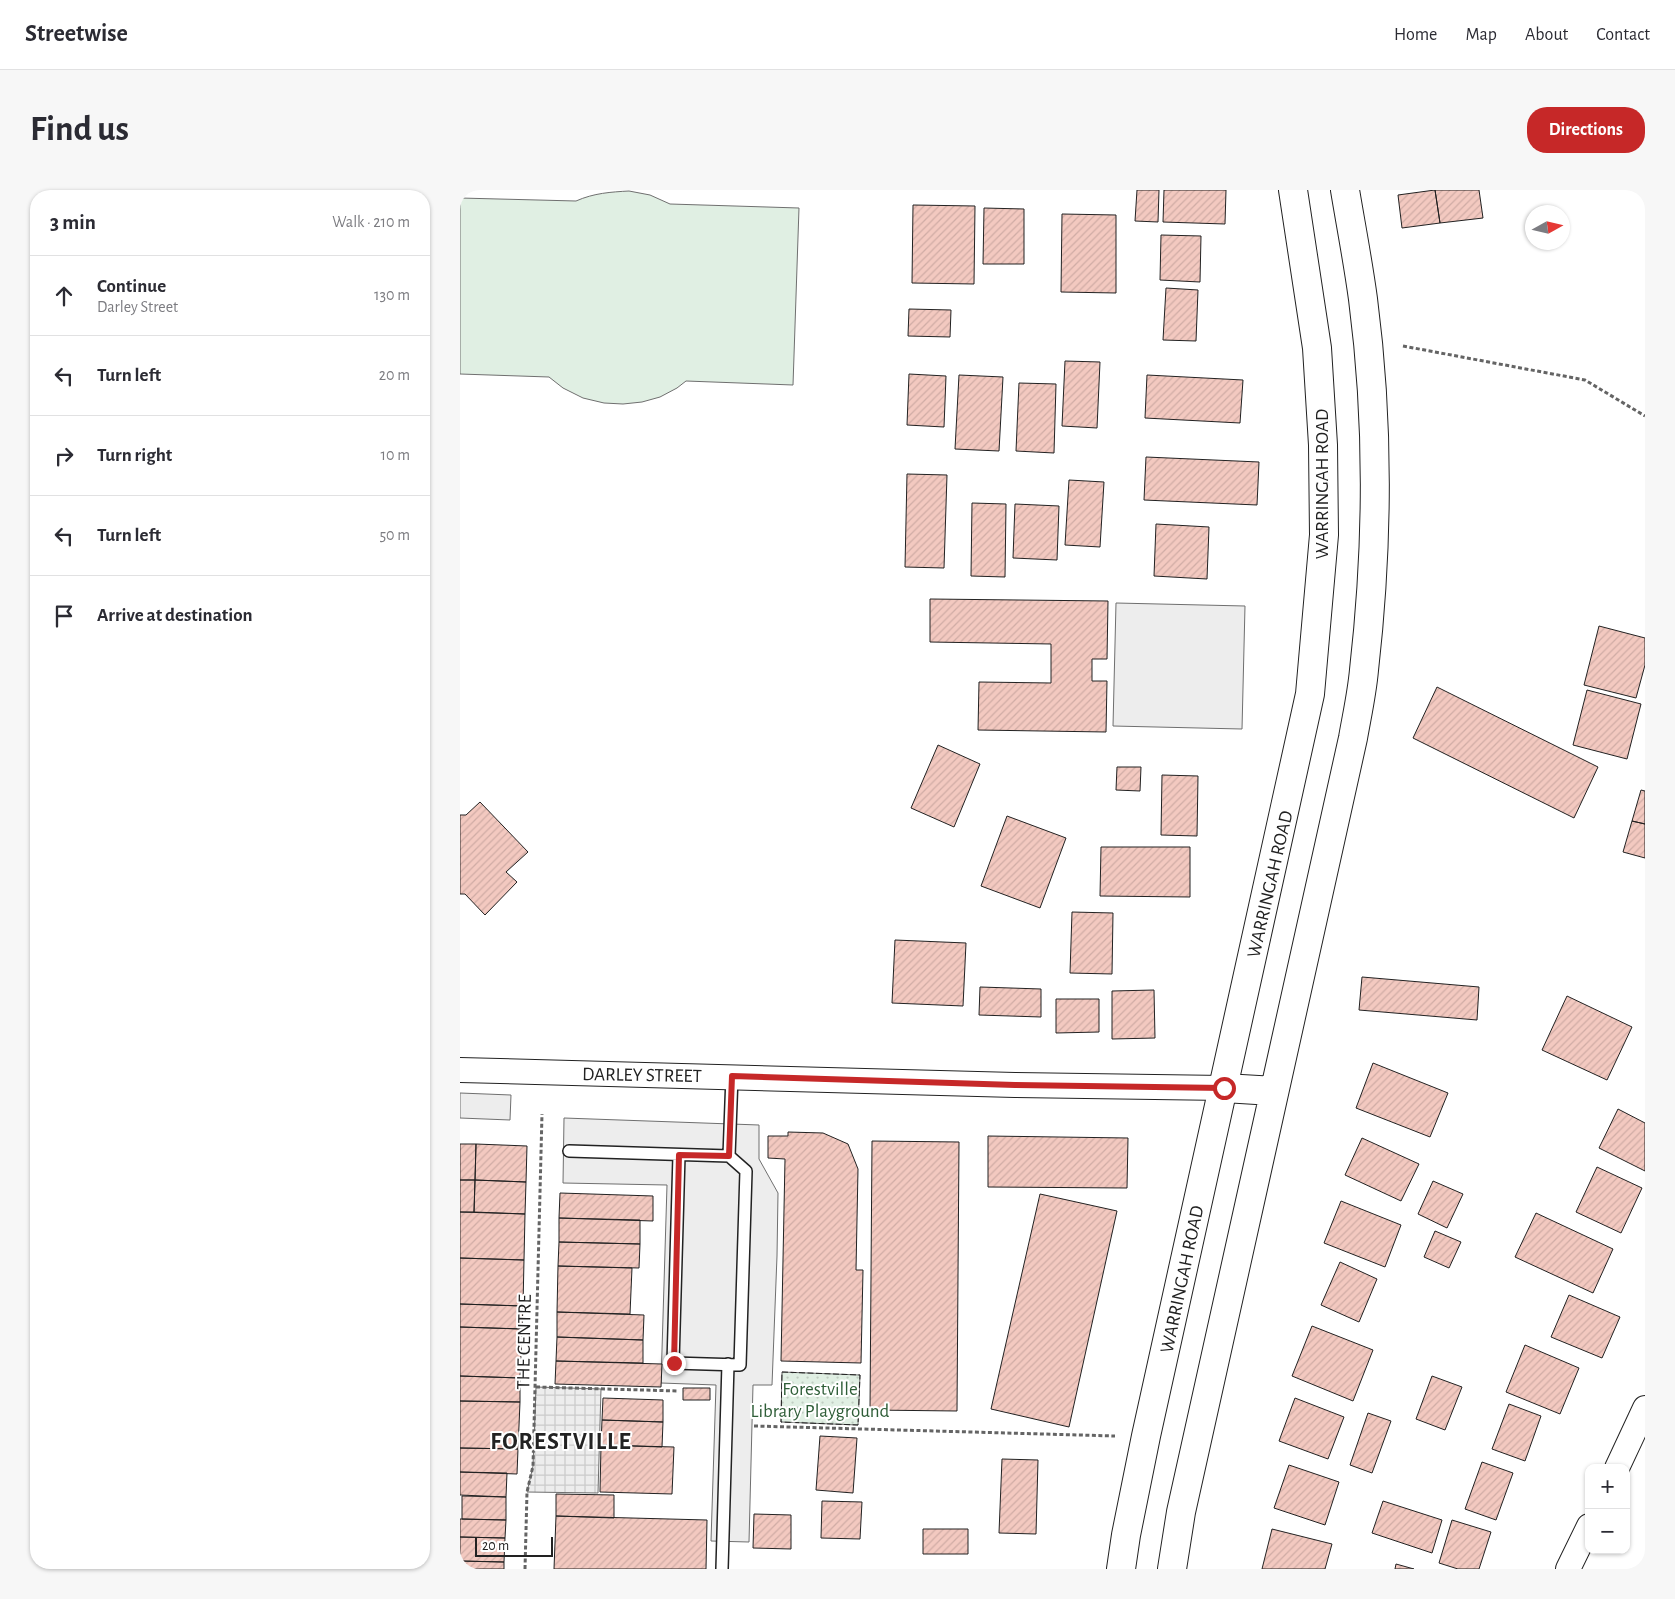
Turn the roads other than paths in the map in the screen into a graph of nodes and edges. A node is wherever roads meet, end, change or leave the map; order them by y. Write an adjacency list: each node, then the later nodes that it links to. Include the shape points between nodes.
1 (1293, 190): 5 (highway, WARRINGAH ROAD, via 1317,348 1324,535 1310,694)
2 (1345, 190): 6 (highway, via 1363,298 1371,378 1374,530 1370,603 1364,672 1353,738)
3 (460, 1070): 4 (street, DARLEY STREET)
4 (732, 1076): 5 (street, DARLEY STREET); 9 (lane)
5 (1224, 1088): 6 (highway, DARLEY STREET); 15 (highway, WARRINGAH ROAD, via 1146,1436)
6 (1274, 1091): 16 (highway, via 1181,1512)
7 (569, 1151): 8 (lane)
8 (679, 1155): 9 (lane); 10 (lane, via 674,1363)
9 (729, 1156): 10 (lane, via 746,1171 740,1365)
10 (728, 1364): 14 (lane)
11 (1645, 1408): 12 (street)
12 (1618, 1464)
13 (1585, 1534): 17 (street)
14 (722, 1569)
15 (1121, 1569)
16 (1172, 1569)
17 (1568, 1569)

